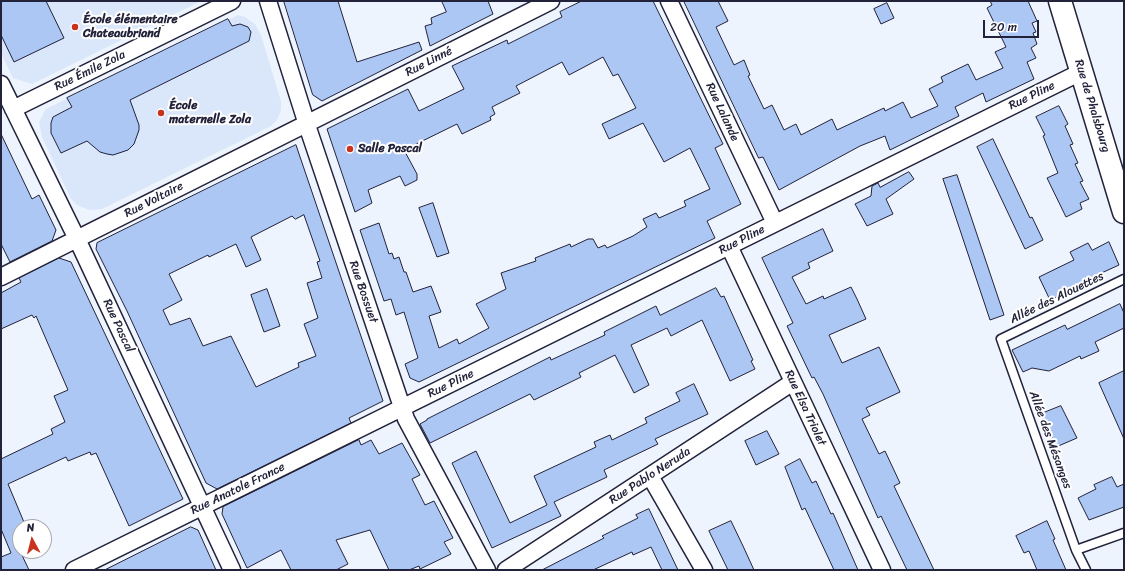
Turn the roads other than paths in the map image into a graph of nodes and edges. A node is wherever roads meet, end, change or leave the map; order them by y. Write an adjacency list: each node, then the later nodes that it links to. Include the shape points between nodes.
1 (232, 1): 8 (street, Rue Émile Zola)
2 (268, 1): 9 (street, Rue Bossuet)
3 (552, 1): 9 (street, Rue Linné)
4 (669, 1): 11 (street, Rue Lalande)
5 (1060, 1): 6 (street, Rue de Phalsbourg)
6 (1081, 72): 10 (street, Rue de Phalsbourg); 11 (street, Rue Pline)
7 (1, 84): 8 (street, Rue Pascal)
8 (13, 110): 12 (street, Rue Pascal)
9 (307, 123): 12 (street, Rue Voltaire); 18 (street, Rue Bossuet)
10 (1124, 212)
11 (775, 223): 13 (street, Rue Pline)
12 (77, 239): 14 (street, Rue Voltaire); 20 (street, Rue Pascal)
13 (729, 246): 17 (street, Rue Elsa Triolet); 18 (street, Rue Pline)
14 (1, 277)
15 (1124, 279): 16 (lane, Allée des Alouettes)
16 (1001, 339): 22 (lane, Allée des Mésanges)
17 (793, 382): 19 (street, Rue Pablo Neruda); 28 (street, Rue Elsa Triolet)
18 (402, 408): 20 (street, Rue Anatole France); 25 (street, Rue Bossuet, via 415,438)
19 (650, 476): 26 (street, Rue Pablo Neruda); 27 (street)
20 (202, 507): 23 (street, Rue Anatole France); 24 (street, Rue Pascal)
21 (1124, 533): 22 (lane)
22 (1076, 550): 29 (lane, Allée des Mésanges)
23 (74, 570)
24 (232, 570)
25 (487, 570)
26 (506, 570)
27 (704, 570)
28 (882, 570)
29 (1086, 570)

